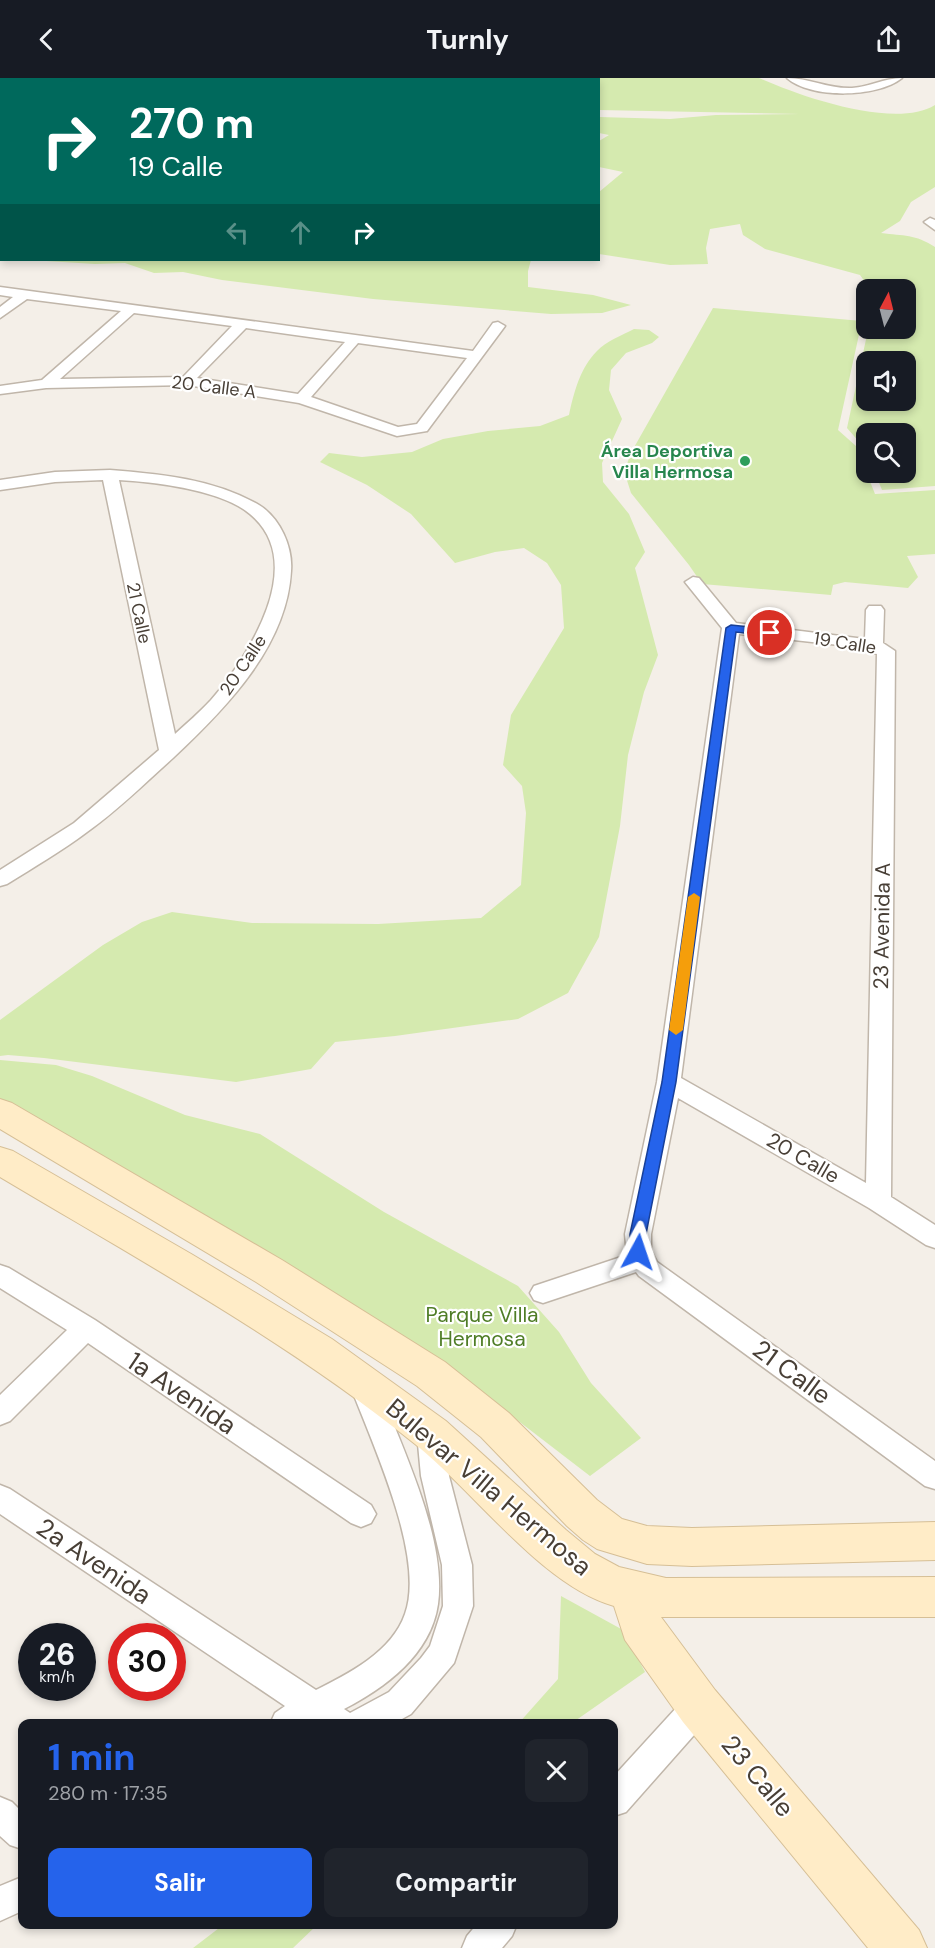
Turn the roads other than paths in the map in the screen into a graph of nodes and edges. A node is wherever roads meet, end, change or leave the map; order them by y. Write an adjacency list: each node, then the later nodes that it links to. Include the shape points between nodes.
1 (792, 78): 2 (street, via 825,87 862,90)
2 (897, 78)
3 (0, 291): 4 (street)
4 (25, 294): 5 (street); 6 (street)
5 (131, 309): 7 (street); 12 (street)
6 (0, 314)
7 (243, 323): 9 (street); 11 (street)
8 (498, 326): 10 (street)
9 (355, 338): 10 (street); 14 (street)
10 (474, 355): 14 (street, 20 Calle A, via 422,428 397,432)
11 (187, 381): 12 (street, 20 Calle A); 14 (street, 20 Calle A)
12 (46, 384): 13 (street, 20 Calle A)
13 (0, 390)
14 (302, 399)
15 (110, 475): 16 (street, 20 Calle, via 74,475); 21 (street, 21 Calle); 21 (street, 20 Calle, via 158,478 239,498 260,514 283,546 284,586 272,622 218,703)
16 (0, 485)
17 (693, 582): 19 (street)
18 (875, 610): 20 (street, 23 Avenida A)
19 (731, 628): 20 (street, 19 Calle); 23 (street)
20 (880, 649): 26 (street, 23 Avenida A)
21 (169, 751): 22 (street, 20 Calle, via 90,821)
22 (0, 875)
23 (669, 1082): 26 (street, 20 Calle); 28 (street, via 638,1234)
24 (0, 1112): 38 (main road, Bulevar Villa Hermosa, via 269,1270 431,1374 495,1425 582,1512 612,1535 647,1545 692,1547)
25 (0, 1160): 32 (main road, Bulevar Villa Hermosa, via 318,1350)
26 (878, 1201): 27 (street, 20 Calle)
27 (935, 1238)
28 (644, 1264): 30 (street); 35 (street, 21 Calle)
29 (0, 1275): 31 (street, 1a Avenida)
30 (543, 1293)
31 (86, 1328): 33 (street); 37 (street, 1a Avenida)
32 (363, 1384): 34 (main road, Bulevar Villa Hermosa); 42 (street, via 417,1532 424,1580 423,1605 405,1644 373,1674)
33 (0, 1413)
34 (431, 1433): 39 (main road, Bulevar Villa Hermosa, via 580,1568 611,1585); 44 (street, via 435,1476 457,1565 458,1606 443,1653 432,1668 400,1703)
35 (935, 1477)
36 (0, 1498): 42 (street, 2a Avenida)
37 (361, 1514)
38 (935, 1541)
39 (638, 1593): 40 (main road, Bulevar Villa Hermosa, via 666,1599); 41 (main road, 23 Calle, via 636,1609 641,1625)
40 (935, 1597)
41 (699, 1706): 45 (street); 51 (main road, 23 Calle)
42 (299, 1715): 43 (street, 2a Avenida)
43 (317, 1719)
44 (370, 1719)
45 (618, 1796)
46 (0, 1814): 47 (street)
47 (18, 1830)
48 (18, 1896): 49 (street)
49 (0, 1904)
50 (496, 1929): 52 (street)
51 (892, 1944)
52 (479, 1948)

